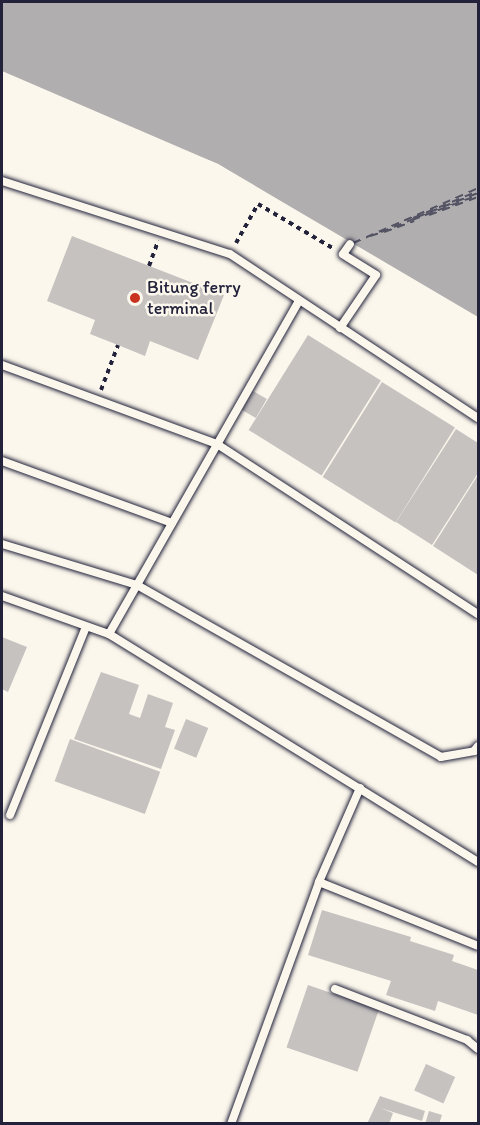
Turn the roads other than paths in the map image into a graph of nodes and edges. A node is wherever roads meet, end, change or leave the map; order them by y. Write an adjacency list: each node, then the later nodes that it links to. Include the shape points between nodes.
1 (2, 181): 3 (lane, via 230,254)
2 (350, 244): 4 (lane, via 343,254 376,275)
3 (299, 301): 4 (lane); 7 (lane)
4 (340, 328): 6 (lane)
5 (2, 365): 7 (lane)
6 (478, 417)
7 (218, 444): 9 (lane); 13 (lane)
8 (2, 460): 9 (lane)
9 (172, 523): 11 (lane)
10 (2, 544): 11 (lane)
11 (137, 585): 15 (lane); 16 (lane, via 441,757 474,751)
12 (2, 596): 14 (lane)
13 (478, 614)
14 (86, 627): 15 (lane); 18 (lane)
15 (109, 634): 17 (lane)
16 (478, 746)
17 (360, 788): 19 (lane); 20 (lane)
18 (10, 815)
19 (478, 862)
20 (319, 882): 21 (lane); 24 (lane)
21 (478, 946)
22 (335, 989): 23 (lane, via 467,1040)
23 (478, 1049)
24 (231, 1124)

